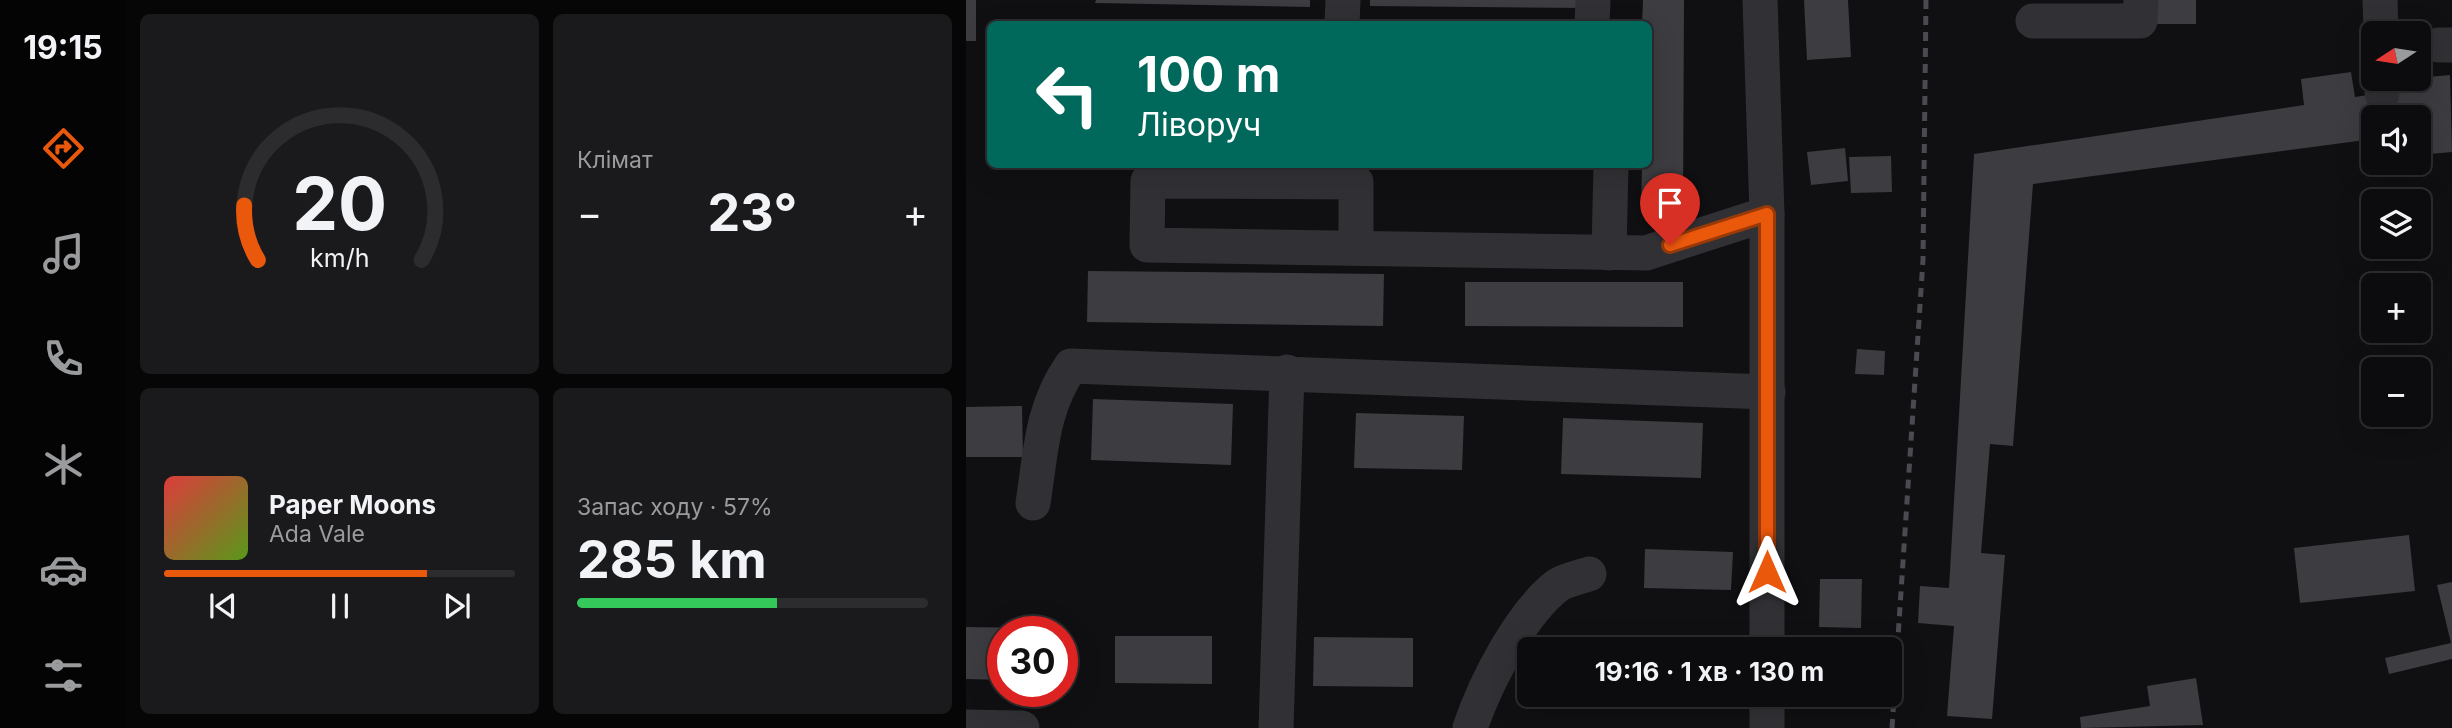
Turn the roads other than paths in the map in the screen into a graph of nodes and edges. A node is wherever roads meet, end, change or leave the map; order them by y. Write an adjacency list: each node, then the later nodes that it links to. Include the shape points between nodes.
1 (1343, 0): 5 (street)
2 (1760, 0): 10 (street)
3 (2141, 0): 6 (street, via 2140,21)
4 (2380, 0): 7 (street)
5 (1342, 21)
6 (2033, 21)
7 (2381, 21)
8 (1611, 168): 12 (street)
9 (1336, 173): 11 (street, via 1356,182); 11 (street, via 1148,181 1147,245)
10 (1767, 214): 12 (street, via 1646,253); 14 (street)
11 (1356, 246): 12 (street)
12 (1609, 253)
13 (1287, 372): 14 (street); 15 (street, via 1071,366 1054,390 1044,424); 21 (street)
14 (1768, 393): 17 (street)
15 (1033, 503)
16 (1589, 574): 22 (street, via 1559,584 1519,630 1483,691)
17 (1767, 637)
18 (1767, 707): 23 (street)
19 (966, 727): 20 (street)
20 (1022, 728)
21 (1276, 728)
22 (1470, 728)
23 (1767, 728)

